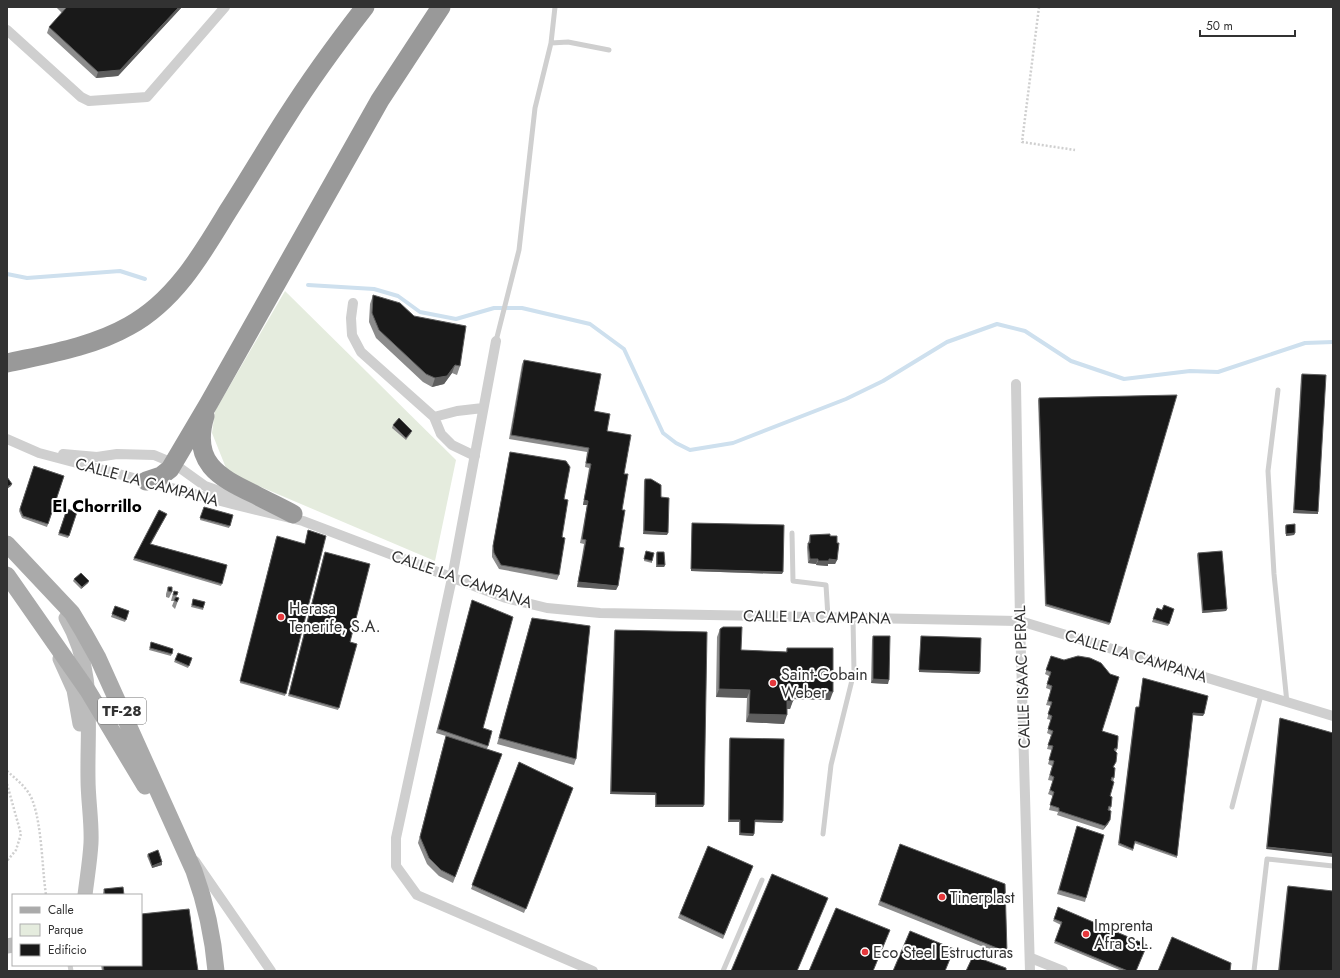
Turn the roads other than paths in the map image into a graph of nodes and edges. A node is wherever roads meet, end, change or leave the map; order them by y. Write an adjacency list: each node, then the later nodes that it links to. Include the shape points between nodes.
1 (225, 7): 5 (street, via 148,97 89,101)
2 (364, 7): 10 (highway, via 303,92 204,250 174,291 150,312 115,333 86,344)
3 (441, 7): 13 (highway, via 380,100)
4 (555, 7): 6 (lane)
5 (7, 30)
6 (551, 43): 7 (lane, via 568,42); 9 (lane, via 535,108 519,250)
7 (609, 50)
8 (353, 303): 15 (street, via 352,335 361,352)
9 (496, 341): 14 (street)
10 (7, 363)
11 (1016, 384): 29 (street, CALLE ISAAC PERAL)
12 (1278, 390): 33 (lane, via 1268,471 1274,574)
13 (209, 403): 19 (highway); 21 (highway, via 201,428 202,448 208,463 230,484)
14 (484, 408): 15 (street); 18 (street)
15 (434, 417): 18 (street, via 441,434 452,445)
16 (7, 439): 17 (street, CALLE LA CAMPANA)
17 (39, 453): 19 (street, CALLE LA CAMPANA, via 97,457 154,455); 20 (street, CALLE LA CAMPANA)
18 (475, 456): 25 (street)
19 (173, 463): 20 (highway, via 161,476); 21 (street, CALLE LA CAMPANA, via 205,486)
20 (146, 481): 21 (street, CALLE LA CAMPANA)
21 (298, 517): 25 (street, CALLE LA CAMPANA)
22 (792, 533): 27 (lane, via 793,581 826,585)
23 (7, 544): 26 (main road, TF-28)
24 (7, 575): 30 (main road, TF-28)
25 (452, 578): 27 (street, CALLE LA CAMPANA, via 506,598 547,608 600,613); 47 (street, via 396,838 396,866 417,895)
26 (45, 583): 31 (main road, via 76,635 83,658); 40 (main road, TF-28, via 72,613 98,658)
27 (828, 617): 28 (street, CALLE LA CAMPANA)
28 (853, 618): 29 (street, CALLE LA CAMPANA); 39 (lane, via 854,672 831,765)
29 (1020, 621): 32 (street, CALLE LA CAMPANA); 44 (street, CALLE ISAAC PERAL)
30 (51, 640): 31 (main road, TF-28); 37 (main road, via 74,690)
31 (88, 691): 35 (main road, TF-28); 36 (main road)
32 (1261, 695): 33 (street, CALLE LA CAMPANA); 38 (lane)
33 (1287, 703): 34 (street, CALLE LA CAMPANA)
34 (1333, 716)
35 (111, 729): 36 (main road, via 99,730); 40 (main road, TF-28)
36 (88, 740): 37 (main road)
37 (88, 780): 43 (main road, via 91,842)
38 (1232, 807)
39 (823, 834)
40 (184, 849): 45 (main road, TF-28, via 205,901 214,944); 46 (street, via 201,868)
41 (1333, 866): 51 (lane, via 1267,859)
42 (762, 880): 48 (lane)
43 (85, 894)
44 (1031, 958): 49 (street, CALLE ISAAC PERAL); 50 (street)
45 (216, 971)
46 (271, 971)
47 (593, 971)
48 (723, 971)
49 (1030, 971)
50 (1062, 971)
51 (1254, 971)

